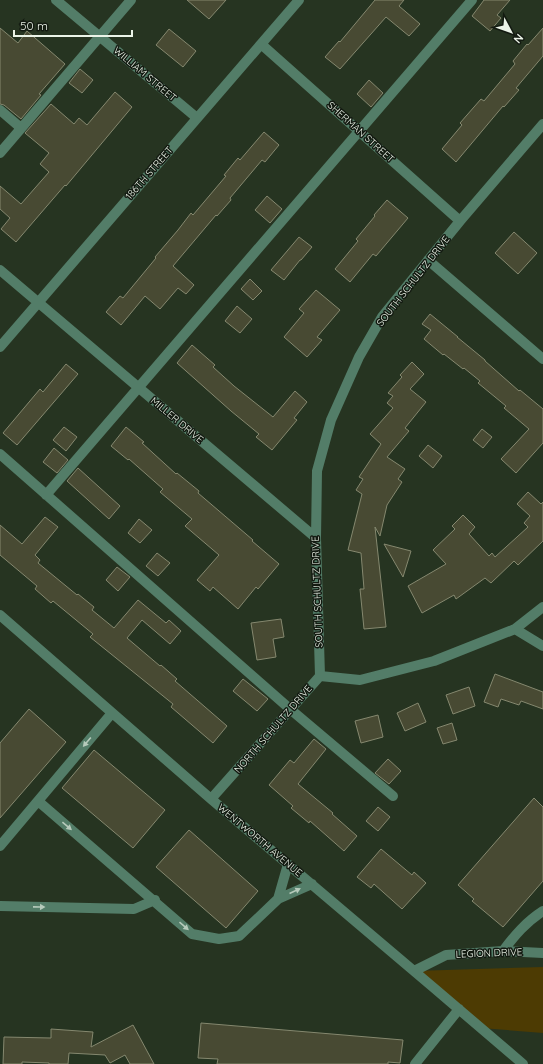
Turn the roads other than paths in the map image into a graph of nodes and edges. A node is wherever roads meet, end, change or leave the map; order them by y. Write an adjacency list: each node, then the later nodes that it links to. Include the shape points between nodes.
1 (56, 0): 5 (street, WILLIAM STREET)
2 (131, 0): 5 (street)
3 (299, 0): 6 (street, 186TH STREET)
4 (472, 0): 11 (street)
5 (100, 36): 8 (street, WILLIAM STREET); 10 (street)
6 (261, 44): 8 (street, 186TH STREET); 11 (street, SHERMAN STREET)
7 (0, 110): 10 (street)
8 (197, 118): 16 (street, 186TH STREET)
9 (543, 124): 13 (street, SOUTH SCHULTZ DRIVE)
10 (21, 128): 12 (street)
11 (359, 131): 13 (street, SHERMAN STREET); 19 (street)
12 (0, 153)
13 (460, 221): 14 (street, SOUTH SCHULTZ DRIVE)
14 (428, 260): 18 (street); 22 (street, SOUTH SCHULTZ DRIVE, via 382,317 359,357 331,420 317,471)
15 (0, 270): 16 (street, MILLER DRIVE)
16 (38, 303): 17 (street, 186TH STREET); 19 (street, MILLER DRIVE)
17 (0, 347)
18 (543, 358)
19 (138, 388): 21 (street); 22 (street, MILLER DRIVE)
20 (0, 454): 21 (street)
21 (46, 495): 28 (street)
22 (316, 538): 27 (street, SOUTH SCHULTZ DRIVE)
23 (543, 607): 25 (street, NORTH SCHULTZ DRIVE)
24 (0, 615): 29 (street, WENTWORTH AVENUE)
25 (515, 629): 26 (street); 27 (street, NORTH SCHULTZ DRIVE, via 434,661 360,680)
26 (543, 646)
27 (320, 676): 28 (street, NORTH SCHULTZ DRIVE)
28 (290, 709): 30 (street); 31 (street, NORTH SCHULTZ DRIVE)
29 (112, 713): 31 (street, WENTWORTH AVENUE); 32 (street, one-way to 32)
30 (393, 796)
31 (211, 799): 34 (street, WENTWORTH AVENUE)
32 (38, 801): 33 (street); 37 (street, one-way to 37)
33 (0, 846)
34 (288, 864): 35 (street, WENTWORTH AVENUE); 36 (street)
35 (312, 884): 36 (street, one-way to 35); 42 (street, WENTWORTH AVENUE)
36 (278, 899): 37 (street, one-way to 36, via 192,934 219,939 240,936)
37 (155, 900): 38 (street, one-way to 37, via 134,909)
38 (0, 906)
39 (543, 911): 40 (street, via 532,918)
40 (503, 951): 41 (street, LEGION DRIVE); 42 (street, LEGION DRIVE, via 446,955)
41 (543, 953)
42 (414, 970): 43 (street, WENTWORTH AVENUE)
43 (459, 1009): 44 (street, WENTWORTH AVENUE); 45 (street)
44 (516, 1062)
45 (415, 1064)

